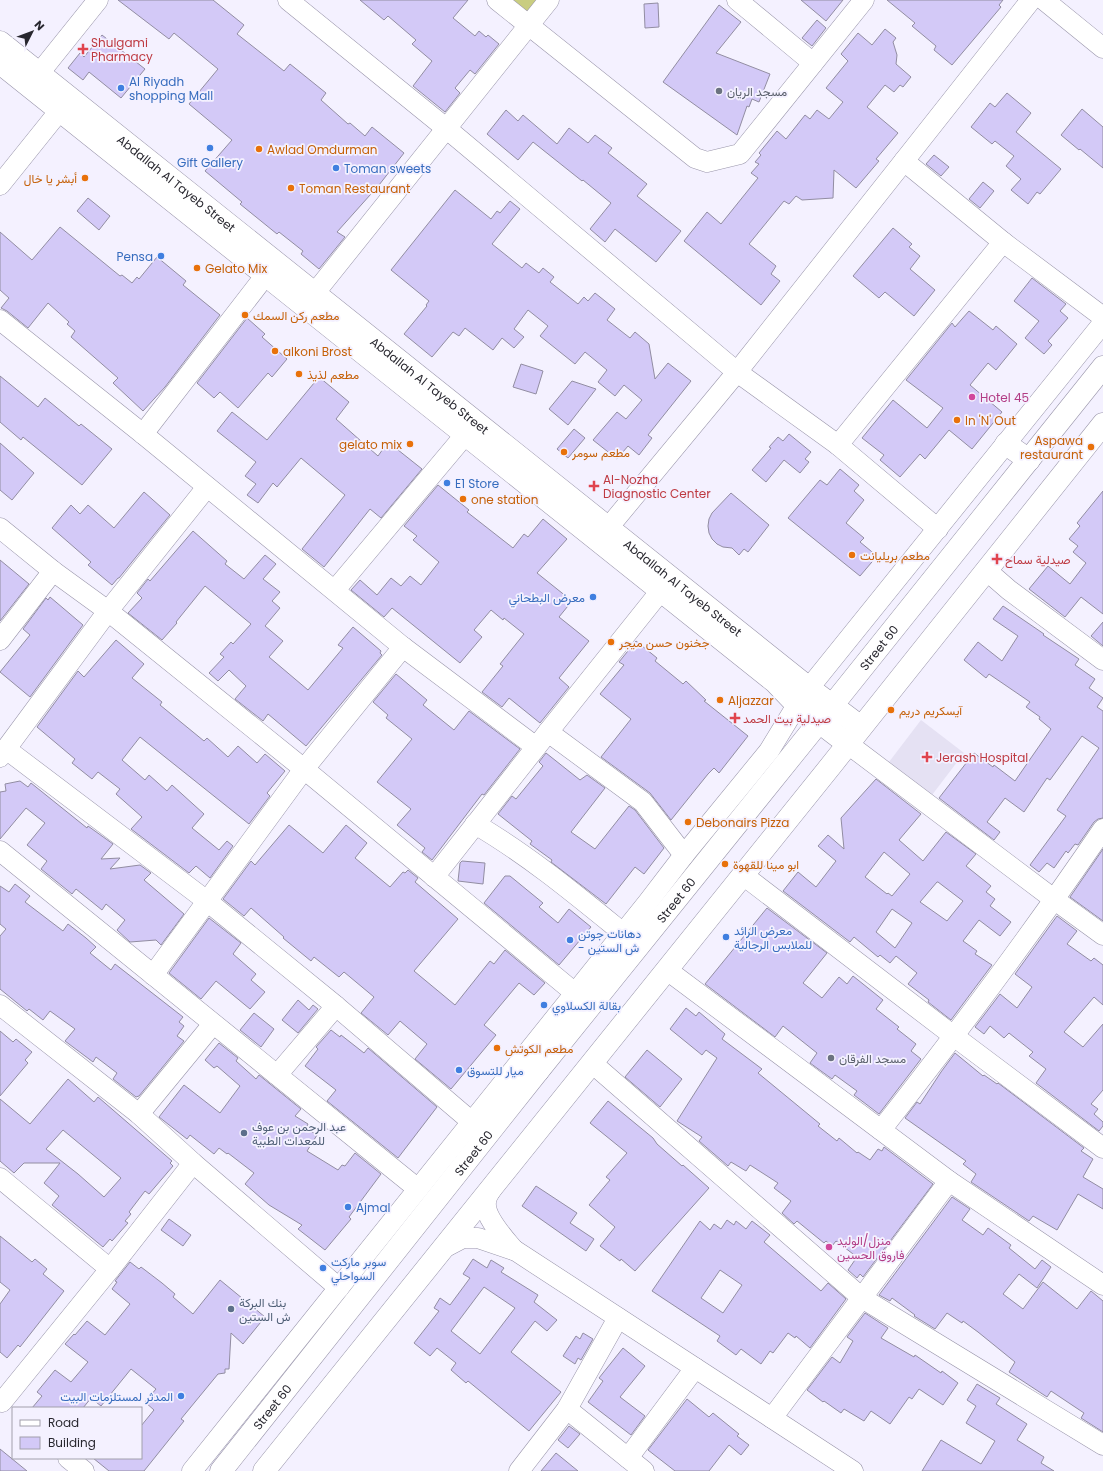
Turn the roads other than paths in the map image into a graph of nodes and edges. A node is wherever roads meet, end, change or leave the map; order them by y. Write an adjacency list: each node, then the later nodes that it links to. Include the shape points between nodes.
1 (98, 0): 14 (street)
2 (288, 0): 16 (street)
3 (497, 0): 9 (street)
4 (549, 0): 9 (street)
5 (737, 0): 13 (street)
6 (864, 0): 13 (street)
7 (1031, 0): 17 (street)
8 (1044, 0): 11 (street)
9 (529, 25): 13 (street, via 695,158 706,162 740,154); 16 (street)
10 (0, 42): 14 (main road, Abdallah Al Tayeb Street)
11 (1103, 48)
12 (0, 63): 14 (main road, Abdallah Al Tayeb Street)
13 (813, 63)
14 (34, 80): 15 (main road, Abdallah Al Tayeb Street)
15 (64, 105): 18 (street); 20 (main road, Abdallah Al Tayeb Street)
16 (447, 129): 21 (street); 26 (street)
17 (904, 161): 19 (street); 26 (street)
18 (0, 185)
19 (1002, 242): 22 (street); 31 (street)
20 (270, 269): 21 (main road, Abdallah Al Tayeb Street); 28 (street); 29 (main road, Abdallah Al Tayeb Street)
21 (314, 294): 36 (main road, Abdallah Al Tayeb Street)
22 (1103, 317)
23 (0, 320): 28 (street)
24 (1103, 323): 30 (street)
25 (1103, 368): 32 (main road, Street 60)
26 (738, 372): 31 (street); 36 (street)
27 (1103, 424): 37 (main road)
28 (143, 434): 33 (street)
29 (465, 435): 36 (main road, Abdallah Al Tayeb Street); 40 (street)
30 (1006, 444): 32 (main road); 35 (street)
31 (838, 445): 35 (street)
32 (1029, 460): 46 (main road, Street 60)
33 (207, 487): 40 (street); 41 (street)
34 (0, 528): 38 (street)
35 (938, 529): 45 (street)
36 (602, 534): 39 (main road, Abdallah Al Tayeb Street)
37 (986, 570): 44 (street); 47 (main road)
38 (53, 571): 41 (street); 42 (street)
39 (666, 584): 45 (main road, Abdallah Al Tayeb Street, via 775,682); 48 (street)
40 (335, 590): 43 (street)
41 (108, 611): 49 (street); 50 (street)
42 (0, 640)
43 (403, 647): 48 (street); 50 (street)
44 (1103, 660)
45 (803, 697): 46 (main road, Abdallah Al Tayeb Street); 54 (street, via 769,751)
46 (826, 714): 47 (main road, Abdallah Al Tayeb Street); 69 (main road, Street 60)
47 (855, 736): 55 (main road); 57 (street)
48 (542, 739): 51 (street); 54 (street, via 643,802)
49 (3, 753): 58 (street)
50 (304, 769): 56 (street); 58 (street)
51 (475, 824): 56 (street); 59 (street, via 556,878)
52 (1103, 829): 57 (street)
53 (0, 851): 62 (street)
54 (684, 855): 59 (street)
55 (743, 875): 61 (main road); 67 (street)
56 (434, 877): 63 (street)
57 (1055, 900): 60 (street); 67 (street)
58 (207, 901): 62 (street); 65 (street)
59 (623, 933): 63 (street)
60 (1103, 935)
61 (667, 970): 68 (main road); 73 (street)
62 (153, 975): 66 (street)
63 (575, 993): 69 (street)
64 (0, 1006): 71 (street)
65 (336, 1006): 70 (street); 72 (street)
66 (212, 1024): 70 (street); 71 (street)
67 (955, 1037): 73 (street); 74 (street)
68 (592, 1063): 78 (main road); 85 (street)
69 (530, 1065): 72 (street); 96 (main road, Street 60)
70 (277, 1075): 79 (street)
71 (139, 1114): 75 (street)
72 (472, 1122): 79 (street)
73 (881, 1130): 77 (street)
74 (1103, 1148)
75 (193, 1164): 82 (street); 84 (street)
76 (0, 1178): 82 (street)
77 (949, 1180): 83 (street); 85 (street)
78 (492, 1188): 80 (main road); 81 (street, via 486,1202 488,1214)
79 (418, 1189): 84 (street)
80 (442, 1249): 81 (street, via 463,1238 478,1238); 97 (main road)
81 (516, 1251): 86 (street)
82 (110, 1269): 88 (street)
83 (1103, 1285)
84 (339, 1288): 95 (street)
85 (862, 1298): 90 (street); 91 (street)
86 (618, 1318): 87 (street); 89 (street)
87 (695, 1368): 90 (street); 92 (street)
88 (5, 1404)
89 (567, 1409): 92 (street); 98 (street)
90 (772, 1418): 100 (street)
91 (1103, 1446)
92 (628, 1458): 99 (street)
93 (69, 1459): 94 (street)
94 (84, 1471)
95 (192, 1471)
96 (221, 1471)
97 (264, 1471)
98 (519, 1471)
99 (644, 1471)
100 (853, 1471)

